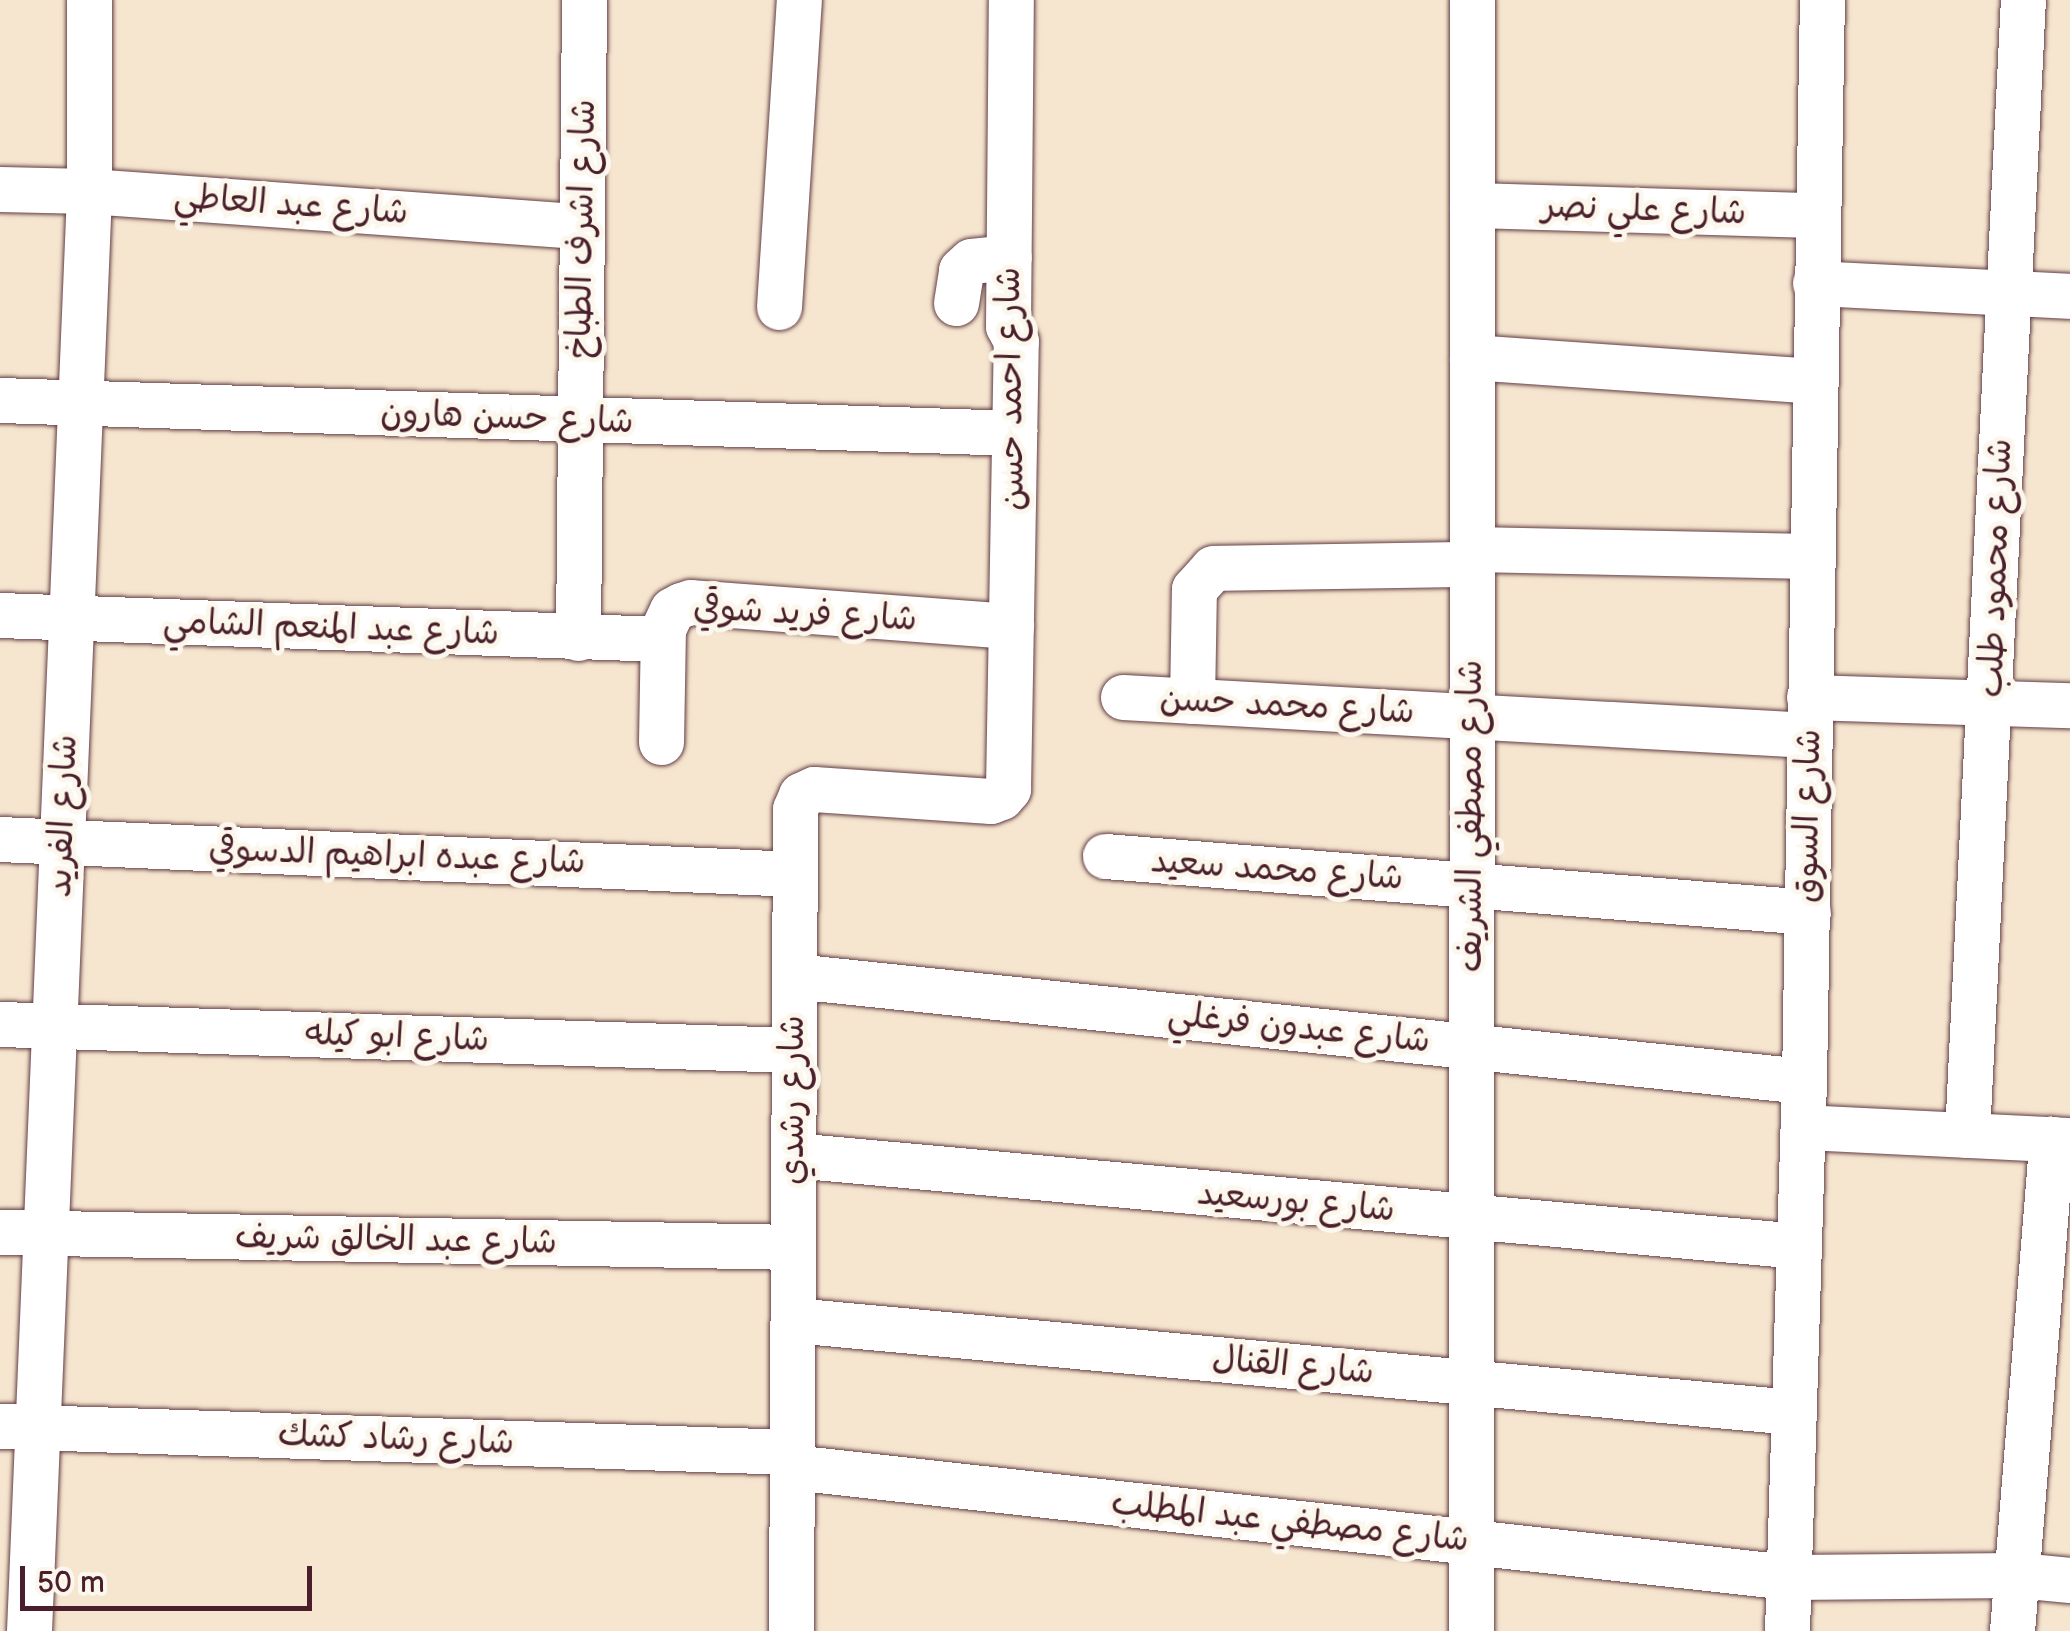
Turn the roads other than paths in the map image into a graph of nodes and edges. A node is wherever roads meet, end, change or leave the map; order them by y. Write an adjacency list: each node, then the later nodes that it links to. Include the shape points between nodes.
1 (89, 0): 9 (street, شارع الفريد)
2 (584, 0): 12 (street, شارع اشرف الطباخ)
3 (799, 0): 18 (street)
4 (1011, 0): 13 (street, شارع احمد حسن)
5 (1472, 0): 10 (street, شارع مصطفي الشريف)
6 (1822, 0): 11 (street, شارع السوق)
7 (2024, 0): 15 (street, شارع محمود طلب)
8 (0, 188): 9 (street, شارع عبد العاطي)
9 (88, 191): 12 (street, شارع عبد العاطي); 22 (street, شارع الفريد)
10 (1472, 205): 11 (street, شارع علي نصر); 19 (street, شارع مصطفي الشريف)
11 (1816, 215): 14 (street, شارع السوق)
12 (582, 226): 23 (street, شارع اشرف الطباخ)
13 (1009, 257): 17 (street, via 971,261 960,270); 24 (street, شارع احمد حسن)
14 (1816, 283): 15 (street); 20 (street, شارع السوق)
15 (2007, 293): 16 (street); 34 (street, شارع محمود طلب)
16 (2070, 296)
17 (956, 303)
18 (779, 306)
19 (1472, 357): 20 (street); 25 (street, شارع مصطفي الشريف)
20 (1813, 381): 26 (street, شارع السوق)
21 (0, 400): 22 (street, شارع حسن هارون)
22 (80, 403): 23 (street, شارع حسن هارون); 28 (street, شارع الفريد)
23 (580, 421): 24 (street, شارع حسن هارون); 30 (street, شارع اشرف الطباخ)
24 (1014, 434): 29 (street, شارع احمد حسن)
25 (1472, 556): 26 (street); 33 (street, via 1213,568 1194,589); 36 (street, شارع مصطفي الشريف)
26 (1811, 556): 37 (street, شارع السوق)
27 (0, 615): 28 (street, شارع عبد المنعم الشامي)
28 (70, 618): 30 (street, شارع عبد المنعم الشامي); 41 (street, شارع الفريد)
29 (1012, 626): 31 (street, شارع فريد شوقي, via 691,602 672,610); 39 (street, شارع احمد حسن)
30 (578, 638): 31 (street, شارع عبد المنعم الشامي)
31 (662, 639): 38 (street, شارع فريد شوقي)
32 (1124, 697): 33 (street, شارع محمد حسن)
33 (1192, 701): 36 (street, شارع محمد حسن)
34 (1990, 702): 35 (street, شارع محمد حسن); 37 (street, شارع محمد حسن); 53 (street, شارع محمود طلب)
35 (2070, 705)
36 (1472, 716): 37 (street, شارع محمد حسن); 44 (street, شارع مصطفي الشريف)
37 (1809, 716): 45 (street, شارع السوق)
38 (661, 742)
39 (1009, 778): 43 (street, شارع رشدي, via 1002,798 991,801 807,791 795,809)
40 (0, 839): 41 (street, شارع عبده ابراهيم الدسوقي)
41 (62, 842): 43 (street, شارع عبده ابراهيم الدسوقي); 48 (street, شارع الفريد)
42 (1105, 856): 44 (street, شارع محمد سعيد)
43 (794, 874): 46 (street, شارع رشدي)
44 (1472, 885): 45 (street, شارع محمد سعيد); 49 (street, شارع مصطفي الشريف)
45 (1808, 912): 51 (street, شارع السوق)
46 (794, 976): 49 (street, شارع عبدون فرغلي); 50 (street, شارع رشدي)
47 (0, 1024): 48 (street, شارع ابو كيله)
48 (54, 1026): 50 (street, شارع ابو كيله); 58 (street, شارع الفريد)
49 (1472, 1046): 51 (street, شارع عبدون فرغلي); 56 (street, شارع مصطفي الشريف)
50 (794, 1050): 55 (street, شارع رشدي)
51 (1804, 1080): 52 (street, شارع السوق)
52 (1803, 1127): 53 (street); 59 (street, شارع السوق)
53 (1968, 1135): 54 (street)
54 (2061, 1140): 67 (street)
55 (793, 1155): 56 (street, شارع بورسعيد); 60 (street, شارع رشدي)
56 (1471, 1218): 59 (street, شارع بورسعيد); 62 (street, شارع مصطفي الشريف)
57 (0, 1232): 58 (street, شارع عبد الخالق شريف)
58 (46, 1234): 60 (street, شارع عبد الخالق شريف); 64 (street, شارع الفريد)
59 (1799, 1246): 63 (street, شارع السوق)
60 (793, 1247): 61 (street, شارع رشدي)
61 (793, 1320): 62 (street, شارع القنال); 65 (street, شارع رشدي)
62 (1471, 1383): 63 (street, شارع القنال); 66 (street, شارع مصطفي الشريف)
63 (1794, 1412): 68 (street, شارع السوق)
64 (19, 1427): 65 (street, شارع رشاد كشك); 70 (street, شارع الفريد)
65 (792, 1459): 66 (street, شارع مصطفي عبد المطلب); 71 (street, شارع رشدي)
66 (1471, 1542): 68 (street, شارع مصطفي عبد المطلب); 72 (street, شارع مصطفي الشريف)
67 (2018, 1576): 68 (street, شارع مصطفي عبد المطلب); 69 (street, شارع مصطفي عبد المطلب); 74 (street)
68 (1789, 1577): 73 (street, شارع السوق)
69 (2070, 1580)
70 (29, 1631)
71 (791, 1631)
72 (1471, 1631)
73 (1787, 1631)
74 (2012, 1631)

